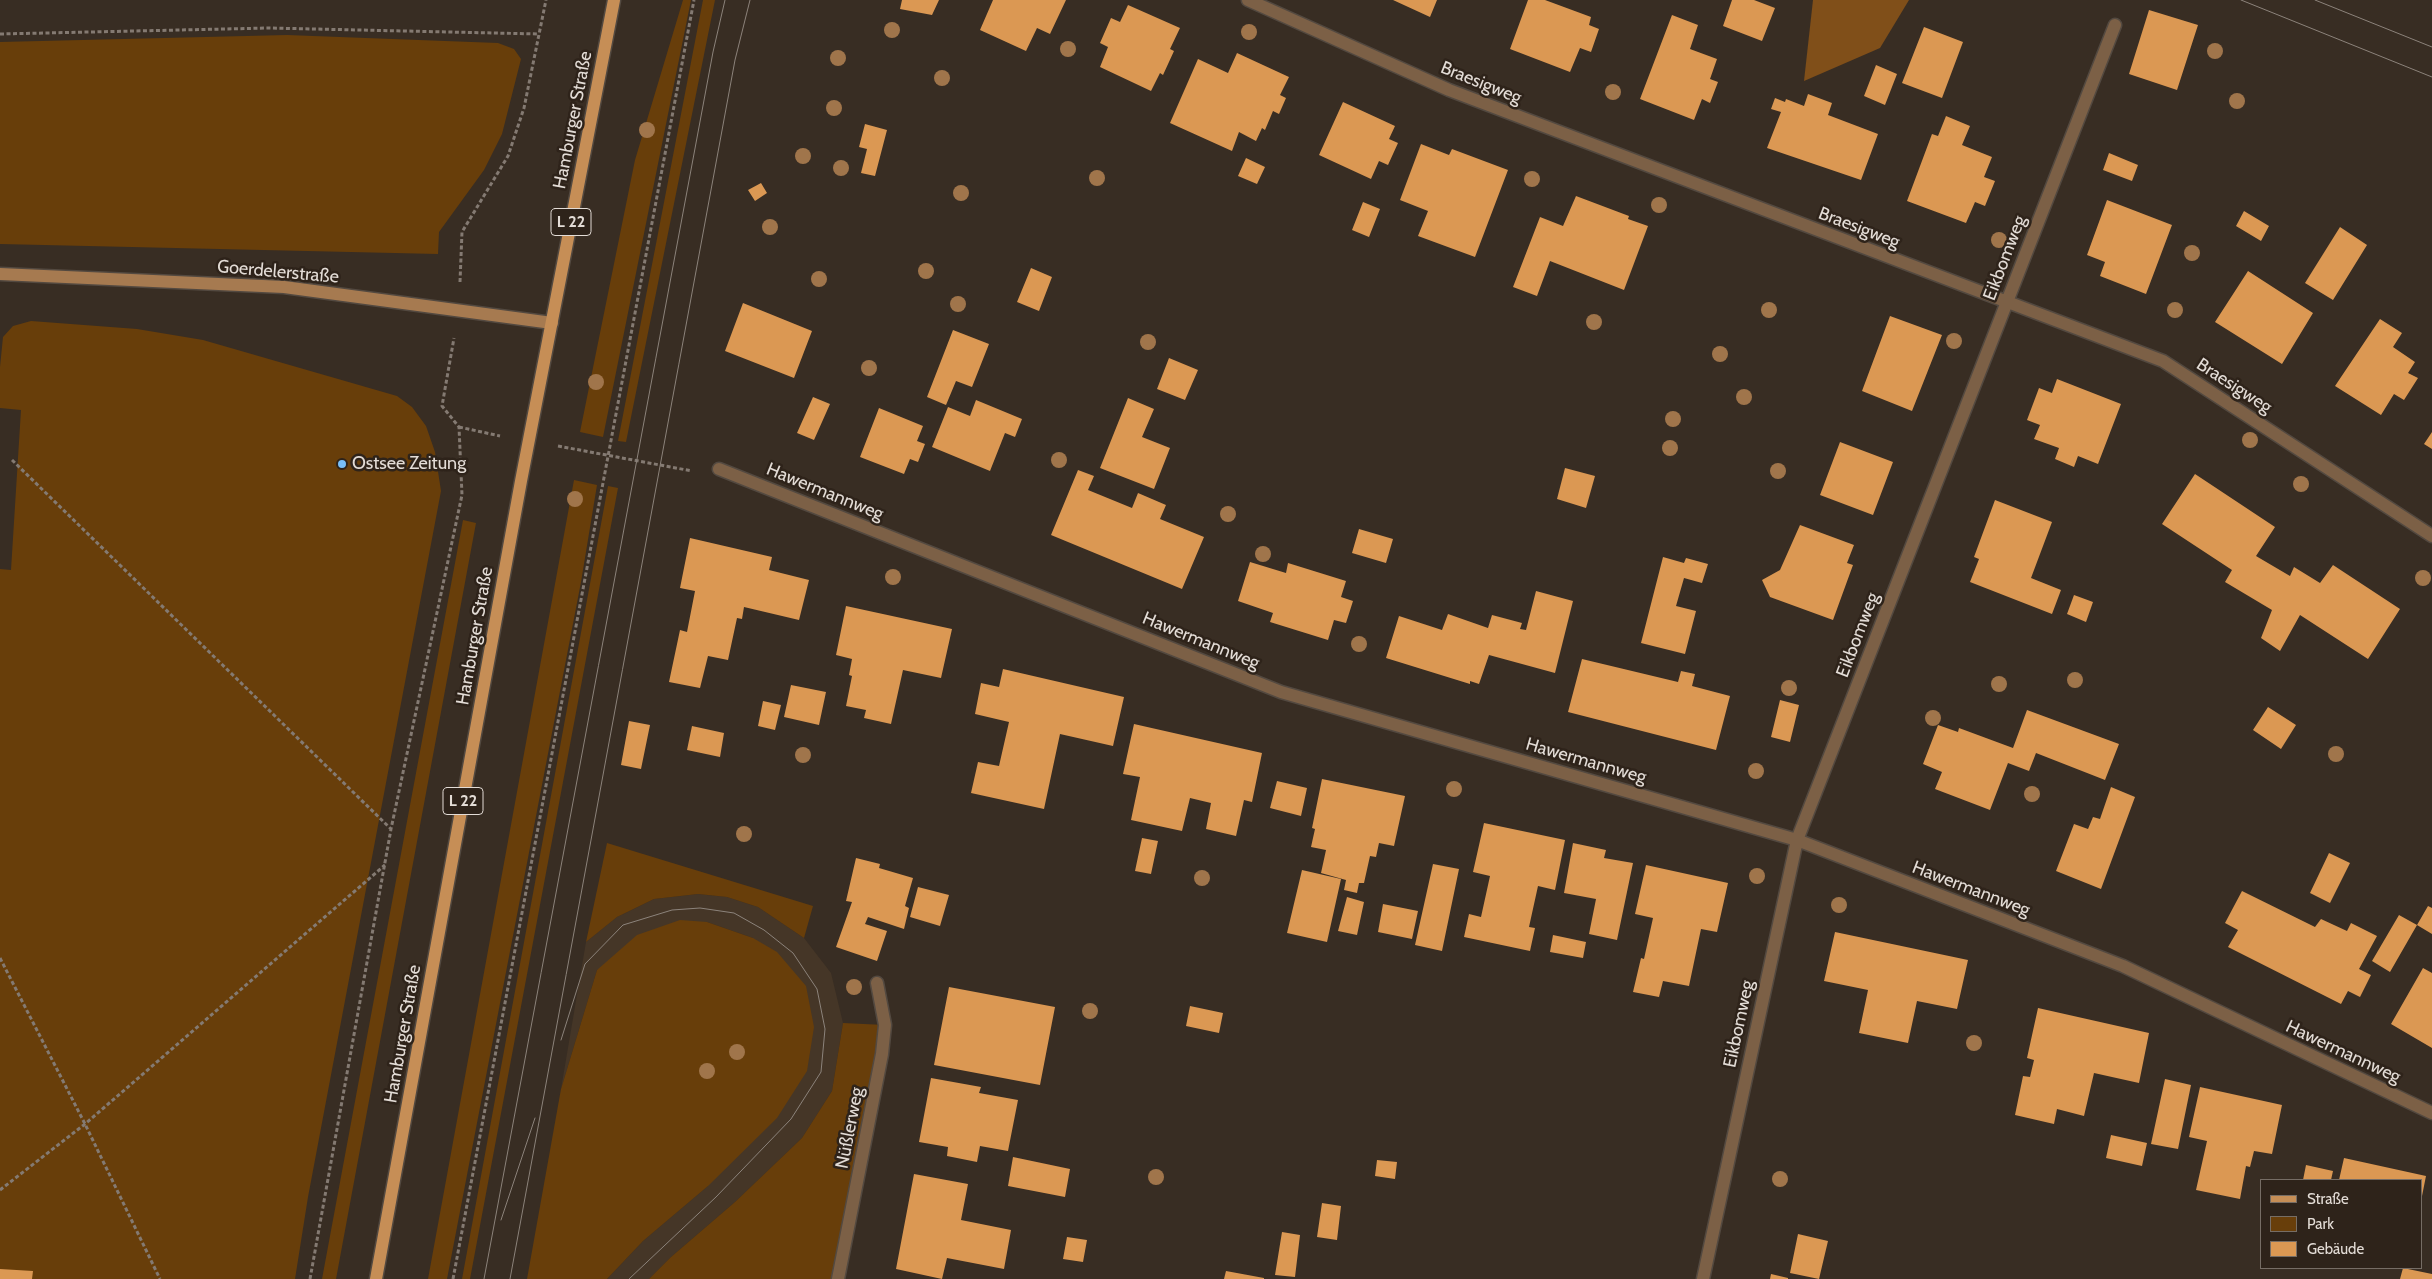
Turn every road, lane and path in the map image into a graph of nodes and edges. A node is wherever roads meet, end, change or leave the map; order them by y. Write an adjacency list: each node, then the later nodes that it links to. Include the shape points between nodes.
1 (546, 0): 7 (path)
2 (614, 0): 11 (main road, Hamburger Straße / L 22)
3 (694, 0): 15 (path)
4 (1248, 0): 10 (street, Braesigweg, via 1449,90)
5 (2115, 25): 10 (street, Eikbomweg)
6 (0, 34): 7 (path, via 269,28)
7 (540, 34): 8 (path, via 524,108 508,156)
8 (462, 232)
9 (0, 274): 11 (street, Goerdelerstraße, via 284,287)
10 (2007, 303): 18 (street, Braesigweg, via 2163,361); 20 (street, Eikbomweg)
11 (552, 323): 14 (main road, Hamburger Straße / L 22)
12 (442, 406): 13 (path)
13 (459, 428): 14 (path); 19 (path, via 462,495)
14 (529, 442): 15 (path); 29 (main road, Hamburger Straße / L 22)
15 (607, 455): 17 (path, via 699,472); 30 (path)
16 (12, 460): 19 (path)
17 (719, 469): 20 (street, Hawermannweg, via 1281,692)
18 (2432, 536)
19 (392, 829): 21 (path)
20 (1797, 840): 24 (street, Hawermannweg, via 2123,966); 32 (street, Eikbomweg)
21 (386, 865): 25 (path); 28 (path)
22 (0, 958): 25 (path)
23 (877, 983): 31 (street, Nüßlerweg, via 885,1025 882,1054)
24 (2432, 1114)
25 (85, 1124): 26 (path); 27 (path)
26 (0, 1190)
27 (160, 1279)
28 (310, 1279)
29 (376, 1279)
30 (453, 1279)
31 (838, 1279)
32 (1703, 1279)

